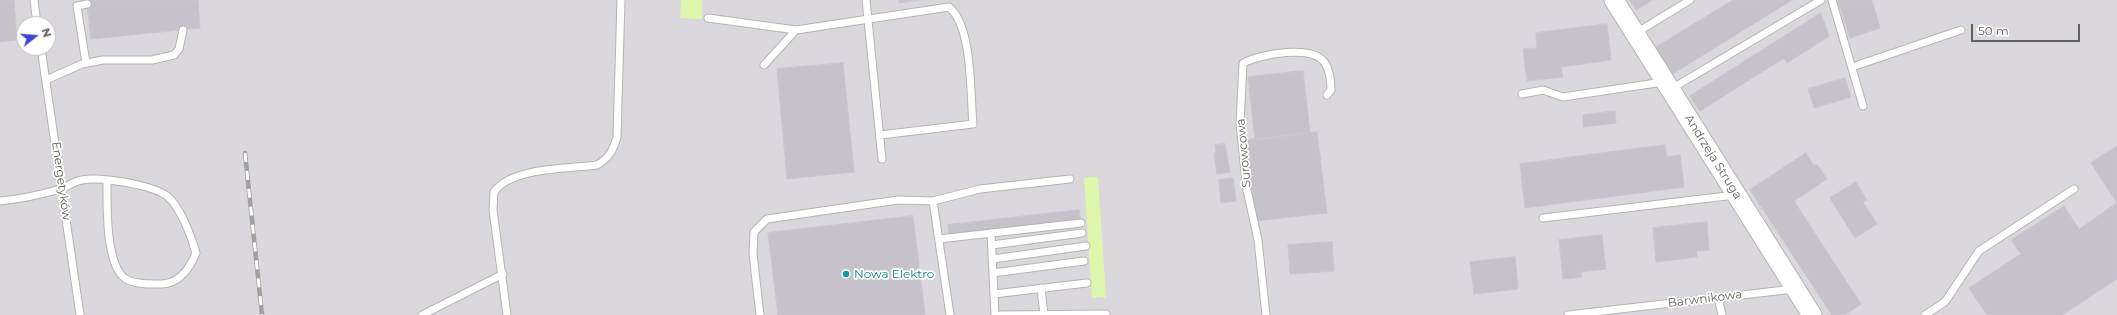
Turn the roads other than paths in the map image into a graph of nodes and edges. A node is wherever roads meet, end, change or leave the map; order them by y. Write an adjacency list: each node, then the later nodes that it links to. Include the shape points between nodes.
1 (34, 0): 10 (lane)
2 (621, 0): 50 (lane, via 617,137 612,152 598,165 522,174 498,187 494,192 493,210)
3 (861, 0): 8 (lane)
4 (1614, 0): 16 (street, Andrzeja Struga)
5 (1690, 0): 16 (lane)
6 (1821, 0): 22 (lane)
7 (1832, 0): 20 (lane)
8 (867, 3): 12 (lane)
9 (87, 4): 18 (lane, via 76,6)
10 (36, 16)
11 (708, 18): 14 (lane)
12 (868, 19): 14 (lane); 26 (lane); 26 (lane, via 949,7 960,23 966,46 973,124)
13 (182, 30): 18 (lane, via 179,49 174,56 152,60 103,60)
14 (796, 30): 19 (lane)
15 (1961, 30): 20 (lane)
16 (1635, 33): 22 (street, Andrzeja Struga)
17 (42, 56): 21 (lane, Energetyków)
18 (86, 63): 21 (lane)
19 (764, 65)
20 (1852, 67): 25 (lane)
21 (46, 80): 30 (lane, Energetyków)
22 (1668, 85): 23 (lane, via 1563,97 1543,90); 32 (street, Andrzeja Struga)
23 (1522, 94)
24 (1327, 95): 65 (lane, Surowcowa, via 1331,90 1330,76 1325,62 1313,54 1271,53 1243,63 1240,124 1247,190 1258,240)
25 (1863, 106)
26 (880, 135): 27 (lane)
27 (882, 159)
28 (1070, 179): 34 (lane, via 980,189)
29 (107, 180): 29 (lane, via 141,186 167,196 190,234 196,253 186,272 169,283 149,284 127,280 119,272 112,254); 30 (lane, via 82,180)
30 (62, 189): 33 (lane); 57 (lane, Energetyków)
31 (2074, 189): 69 (lane, via 1980,251 1944,302)
32 (1735, 192): 35 (lane, via 1728,196); 53 (street, Andrzeja Struga)
33 (0, 201)
34 (933, 201): 40 (lane); 60 (lane, via 898,200 767,219 754,232 753,254)
35 (1543, 218)
36 (1081, 223): 37 (lane)
37 (991, 233): 40 (lane); 41 (lane)
38 (1082, 233): 39 (lane)
39 (1051, 237): 41 (lane); 43 (lane)
40 (939, 239): 61 (lane)
41 (992, 245): 45 (lane)
42 (1086, 246): 43 (lane)
43 (1054, 251): 44 (lane); 47 (lane)
44 (1026, 254): 45 (lane); 48 (lane)
45 (992, 259): 49 (lane)
46 (1084, 262): 47 (lane)
47 (1057, 265): 48 (lane)
48 (1027, 268): 49 (lane)
49 (993, 273): 54 (lane)
50 (503, 274): 58 (lane); 59 (lane)
51 (1087, 283): 52 (lane)
52 (1041, 288): 54 (lane); 64 (lane)
53 (1795, 288): 55 (lane, Barwnikowa); 68 (street, Andrzeja Struga)
54 (994, 294): 62 (lane)
55 (1718, 297): 66 (lane, Barwnikowa); 67 (lane)
56 (1106, 314): 64 (lane)
57 (80, 315)
58 (422, 315)
59 (507, 315)
60 (760, 315)
61 (950, 315)
62 (995, 315)
63 (1001, 315): 64 (lane)
64 (1044, 315)
65 (1266, 315)
66 (1568, 315)
67 (1722, 315)
68 (1812, 315)
69 (1926, 315)

